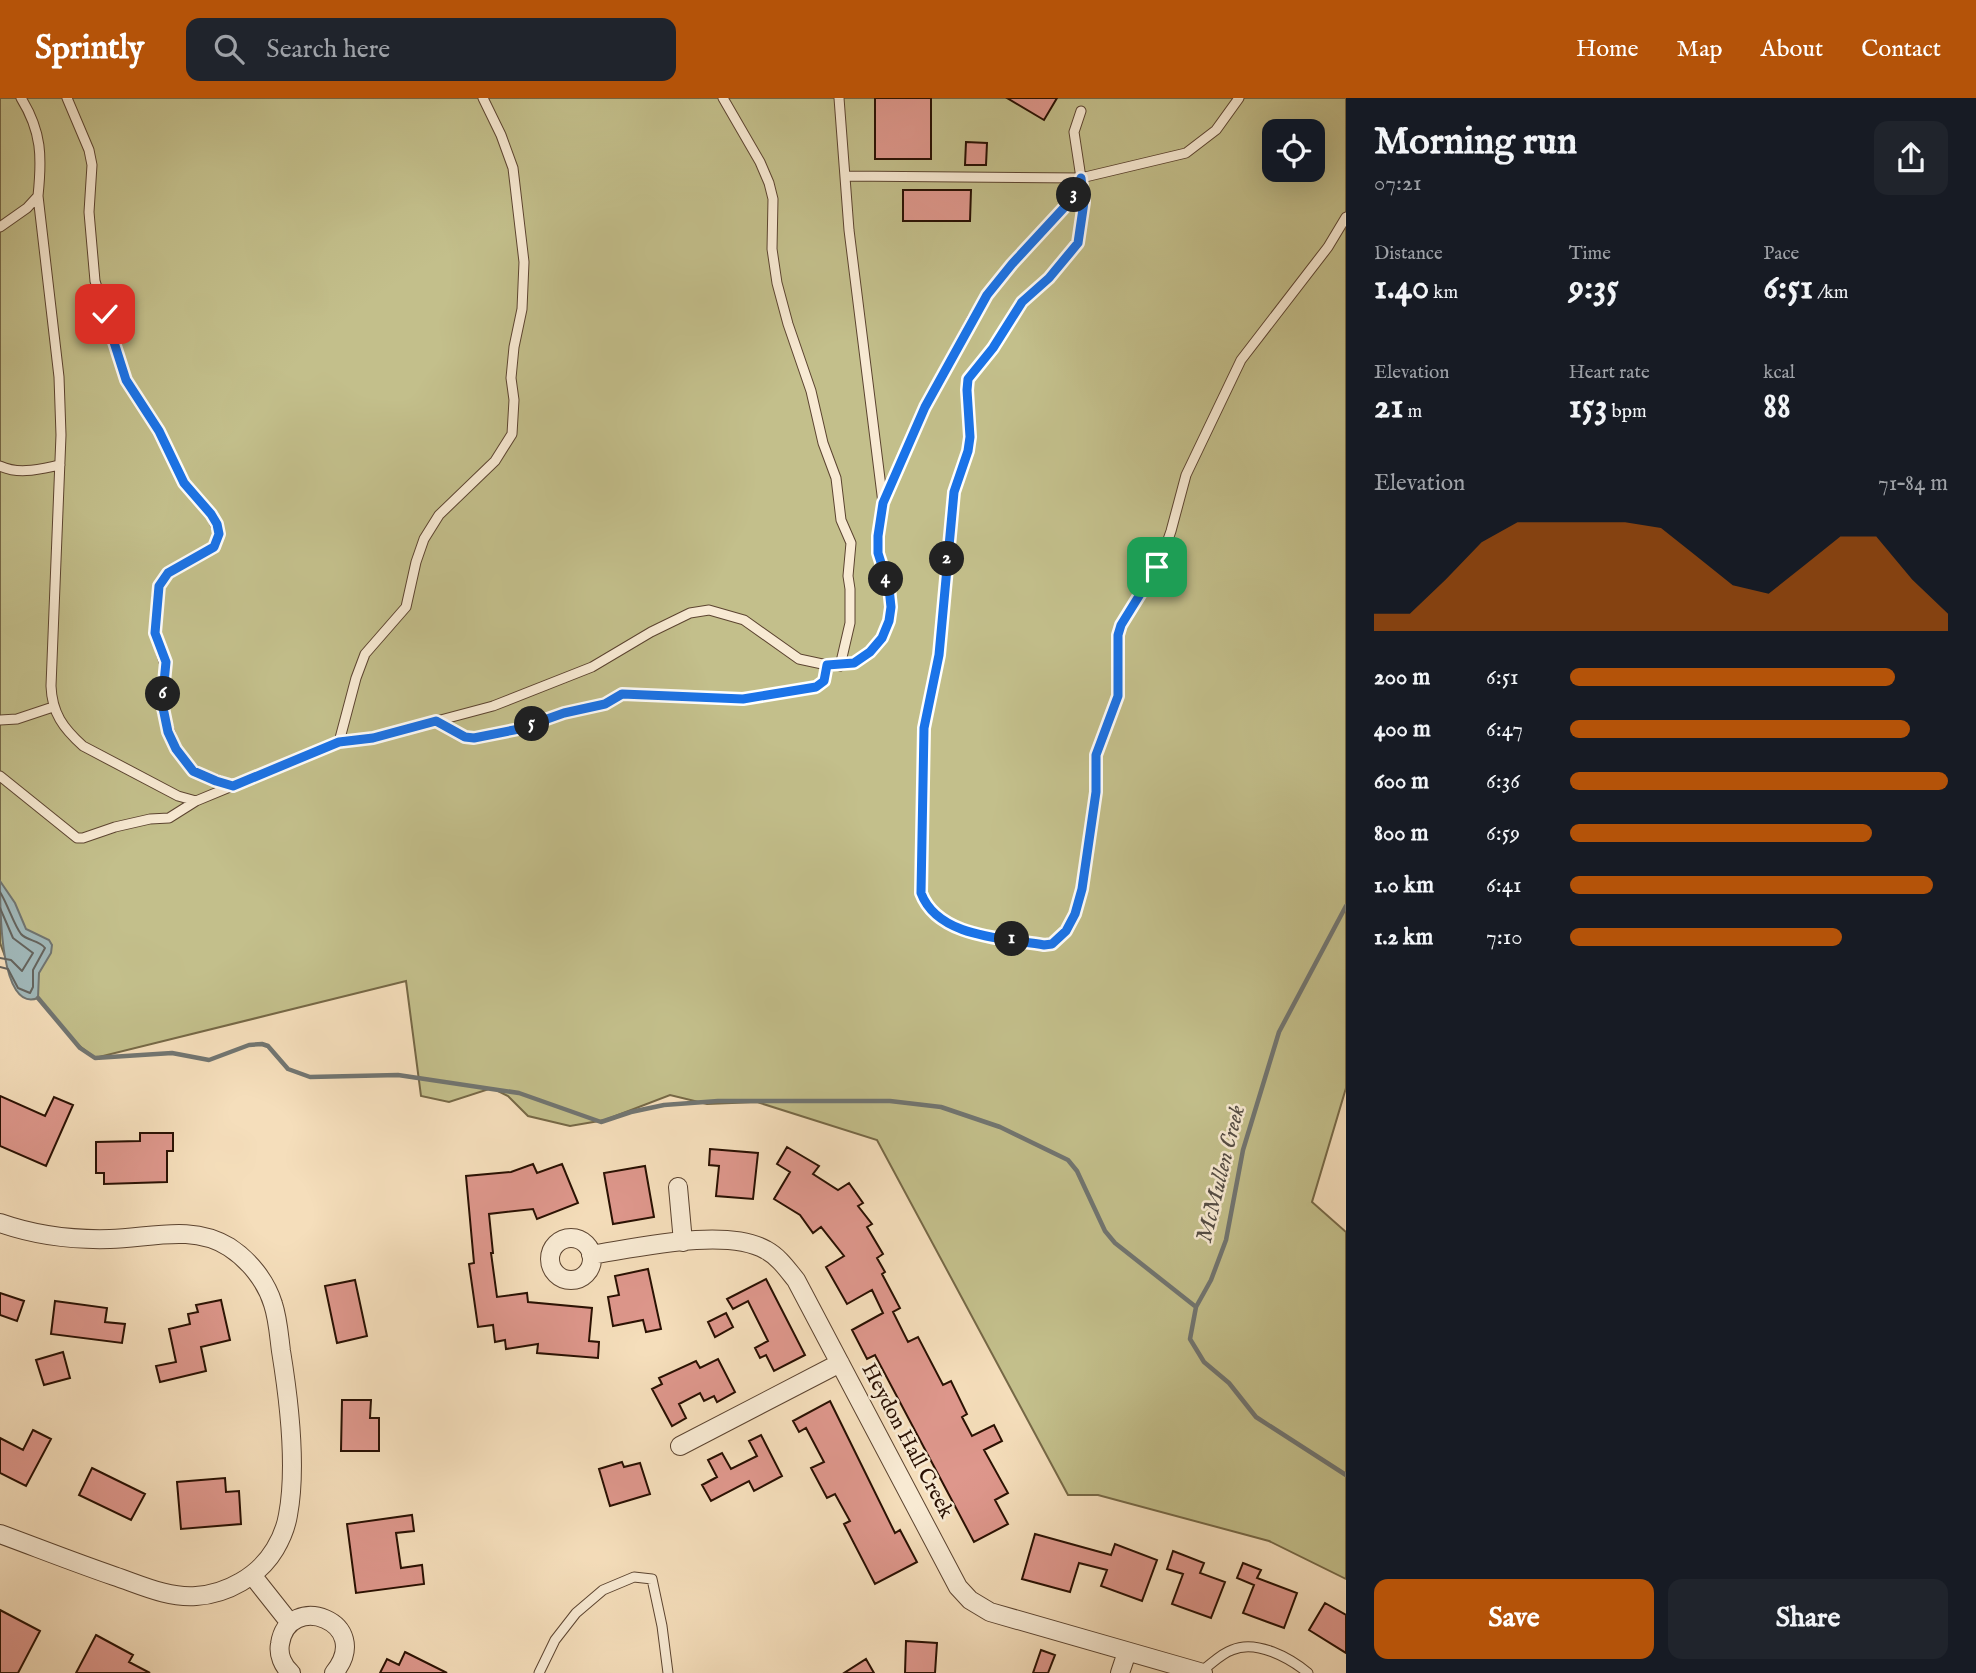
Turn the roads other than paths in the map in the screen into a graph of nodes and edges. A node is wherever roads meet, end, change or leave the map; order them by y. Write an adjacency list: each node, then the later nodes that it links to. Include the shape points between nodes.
1 (21, 98): 10 (lane, via 40,140)
2 (67, 98): 23 (lane, via 89,150 95,281 126,380 159,431 184,483 211,514 219,534 214,547 168,573 159,586 155,633 166,668 163,713 187,765)
3 (483, 98): 21 (lane, via 513,167 524,262 511,378 512,434 495,461 439,515 424,539 406,607 365,654)
4 (723, 98): 17 (lane, via 760,163 774,200 772,248 777,283 851,543 850,623)
5 (839, 98): 8 (lane)
6 (1239, 98): 9 (lane, via 1216,130 1186,153)
7 (1081, 111): 9 (lane, via 1074,132)
8 (845, 176): 9 (lane); 15 (lane)
9 (1081, 178): 11 (lane, via 1084,202 1078,243 1022,302 968,379 970,437 954,492 939,655 924,728 921,893 925,904 932,913 966,931 1044,945 1066,931 1082,889 1096,792 1096,755 1118,696 1116,644 1121,625 1162,557 1186,475 1241,360); 15 (lane, via 1073,198 1012,264 972,319 925,407)
10 (38, 196): 12 (lane); 13 (lane, via 59,377)
11 (1346, 217)
12 (0, 227)
13 (60, 465): 14 (lane, via 29,471); 18 (lane)
14 (0, 466)
15 (883, 503): 17 (lane, via 878,545 889,588 889,621 870,652)
16 (827, 665): 17 (lane); 20 (lane, via 821,685 763,697 622,694 605,704 474,738); 20 (lane, via 799,659 744,620 709,610 690,613 651,632 592,667 493,706)
17 (840, 666)
18 (53, 707): 19 (lane); 24 (lane, via 58,720 83,746)
19 (0, 720)
20 (436, 721): 21 (lane)
21 (339, 742): 23 (lane)
22 (0, 776): 24 (lane, via 77,838 169,818)
23 (233, 786): 24 (lane)
24 (196, 802)
25 (678, 1187): 27 (street)
26 (0, 1223): 32 (street, via 73,1238 191,1234 226,1245 242,1256 265,1285 273,1304 286,1378 291,1494 276,1547)
27 (683, 1242): 28 (street, Heydon Hall Creek); 29 (street, Heydon Hall Creek, via 734,1240 767,1250 783,1262)
28 (591, 1255)
29 (839, 1363): 30 (street); 34 (street, Heydon Hall Creek, via 958,1587 970,1600 990,1612)
30 (680, 1446)
31 (0, 1534): 32 (street, via 175,1596 216,1593)
32 (252, 1574): 33 (street)
33 (290, 1623): 35 (street, via 279,1646); 36 (street, via 314,1615 337,1626 345,1650)
34 (1127, 1652): 39 (street); 40 (street, Heydon Hall Creek)
35 (291, 1673)
36 (334, 1673)
37 (540, 1673): 38 (lane, via 555,1640 576,1613 603,1590 634,1577 652,1579)
38 (668, 1673)
39 (1120, 1673)
40 (1201, 1673): 41 (lane, via 1225,1653 1244,1646 1273,1652)
41 (1308, 1673)

